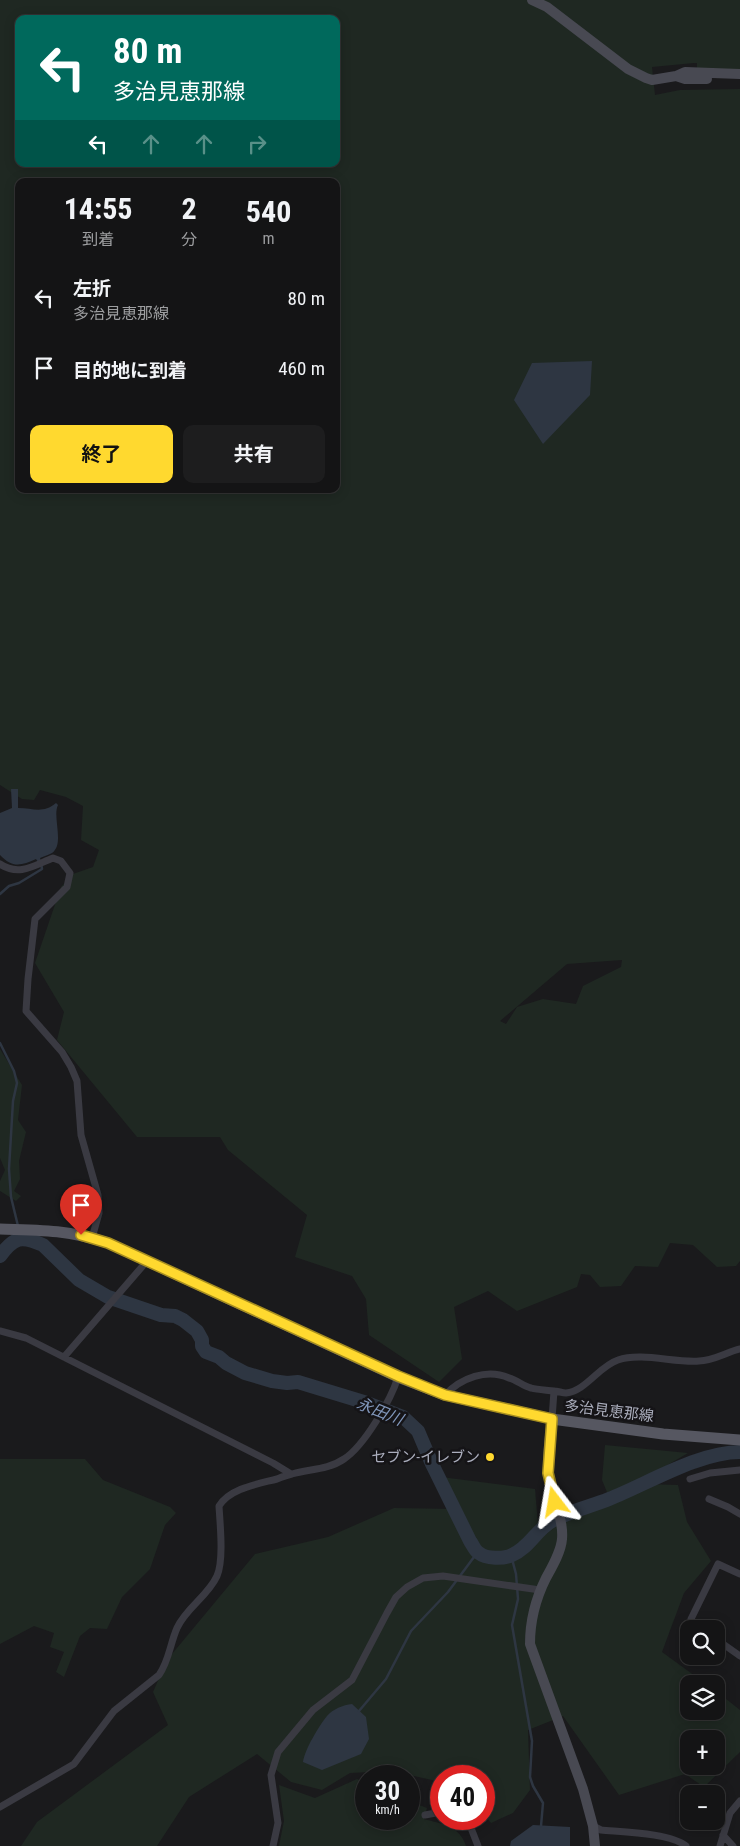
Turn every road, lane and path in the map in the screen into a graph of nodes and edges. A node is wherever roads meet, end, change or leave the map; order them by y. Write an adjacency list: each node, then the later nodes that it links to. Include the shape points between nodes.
1 (532, 0): 3 (street, via 547,7 636,75 652,80)
2 (740, 74): 3 (street, via 685,72)
3 (676, 76): 4 (street)
4 (740, 81)
5 (0, 864): 7 (street, via 21,871 54,858 61,861 70,873 67,887 36,920 26,1011 62,1052 77,1081 80,1135 98,1195 99,1213)
6 (0, 1229): 7 (main road, 多治見恵那線, via 58,1231)
7 (92, 1238): 8 (main road, 多治見恵那線)
8 (147, 1261): 11 (street); 12 (main road, 多治見恵那線)
9 (0, 1331): 11 (street, via 26,1338)
10 (740, 1349): 13 (street, via 699,1361 627,1358 606,1365 576,1389 566,1393)
11 (64, 1357): 18 (street)
12 (398, 1376): 14 (main road, 多治見恵那線); 18 (street, via 386,1405 355,1450 343,1460)
13 (554, 1391): 14 (street, via 532,1388 509,1377 480,1374 451,1388); 15 (street)
14 (445, 1395): 15 (main road, 多治見恵那線)
15 (552, 1419): 16 (main road, 多治見恵那線, via 663,1434); 23 (street, via 548,1473 562,1540)
16 (740, 1440)
17 (740, 1470): 19 (street)
18 (291, 1474): 28 (street, via 233,1493 222,1502 219,1506 221,1542 217,1576 182,1619 164,1669 114,1711 74,1764)
19 (690, 1479)
20 (709, 1499): 21 (street)
21 (740, 1514)
22 (740, 1574): 24 (street, via 718,1564)
23 (540, 1590): 31 (street, via 530,1644 583,1789); 34 (street, via 443,1576 423,1578 396,1597 352,1680 313,1710 278,1752 270,1776 278,1823)
24 (692, 1620)
25 (725, 1646): 26 (street)
26 (740, 1656)
27 (740, 1801): 33 (street, via 730,1813)
28 (0, 1807)
29 (430, 1813): 30 (street)
30 (425, 1814)
31 (593, 1826): 36 (street); 37 (street, via 601,1830 668,1838)
32 (472, 1830): 35 (street)
33 (723, 1835): 38 (street); 39 (street)
34 (273, 1846)
35 (478, 1846)
36 (595, 1846)
37 (686, 1846)
38 (720, 1846)
39 (732, 1846)

